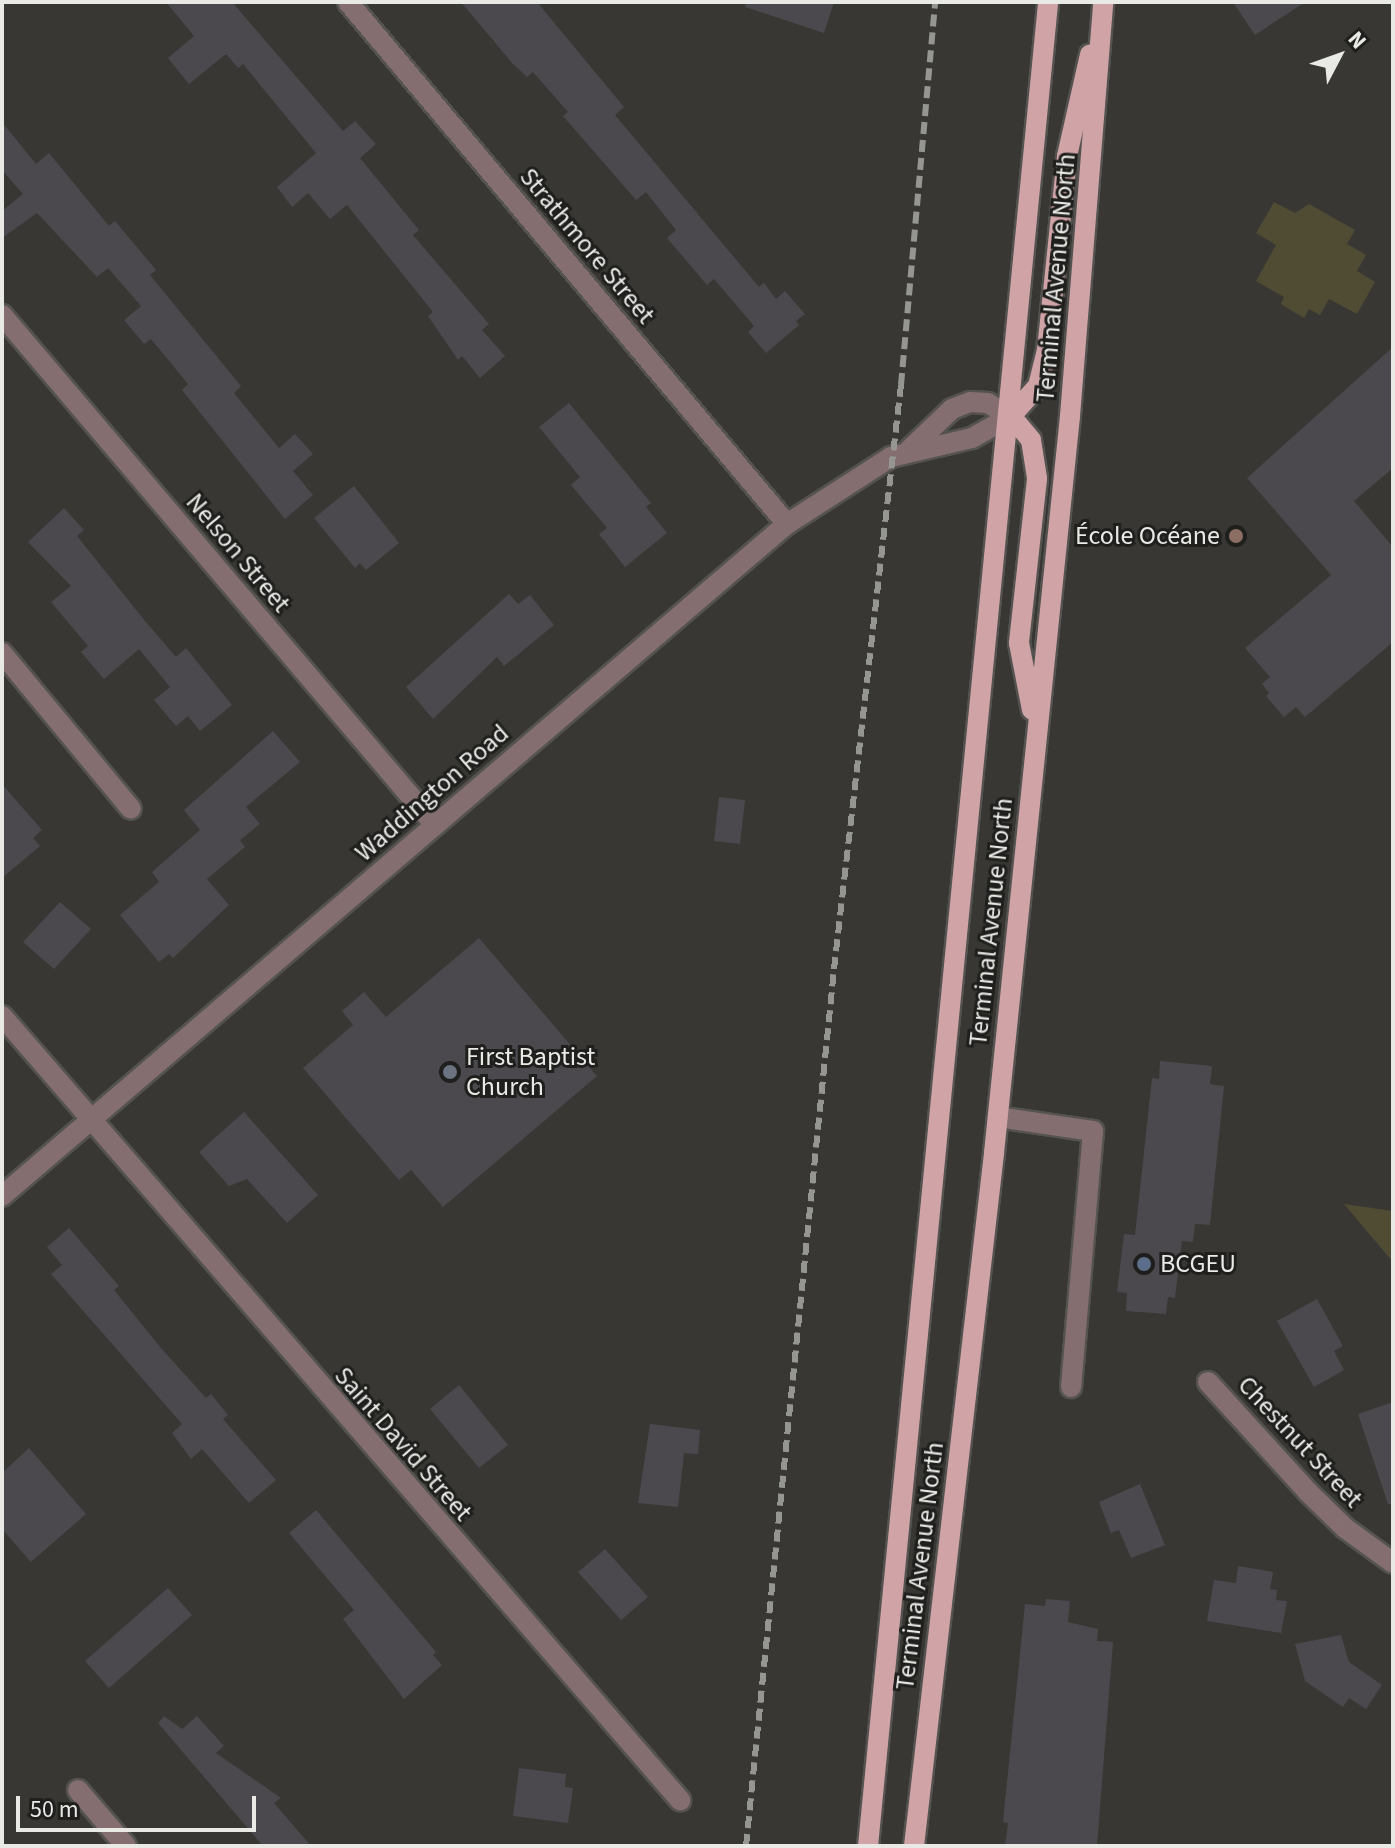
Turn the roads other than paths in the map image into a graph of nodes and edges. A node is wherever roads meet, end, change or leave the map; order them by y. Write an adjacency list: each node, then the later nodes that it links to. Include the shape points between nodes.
1 (348, 2): 7 (street, Strathmore Street)
2 (1048, 2): 5 (main road, Terminal Avenue North)
3 (1103, 2): 5 (main road, via 1067,156 1047,350 1038,386); 9 (main road, Terminal Avenue North, via 1072,401)
4 (2, 315): 11 (street, Nelson Street)
5 (1011, 416): 6 (street, Waddington Road, via 972,438); 6 (street, Waddington Road, via 988,403 970,402 952,409); 9 (main road, via 1031,440 1037,479 1019,643); 22 (main road, Terminal Avenue North)
6 (909, 450): 7 (street, Waddington Road, via 822,497)
7 (787, 524): 11 (street, Waddington Road)
8 (2, 653): 10 (street)
9 (1036, 732): 13 (main road, Terminal Avenue North)
10 (131, 809)
11 (435, 825): 14 (street, Waddington Road)
12 (2, 1016): 14 (street, Saint David Street)
13 (998, 1117): 17 (street, via 1093,1131); 23 (main road, Terminal Avenue North)
14 (89, 1121): 15 (street, Waddington Road); 20 (street, Saint David Street)
15 (2, 1196)
16 (1208, 1382): 18 (street, Chestnut Street, via 1308,1492)
17 (1071, 1387)
18 (1393, 1563)
19 (78, 1790): 21 (street)
20 (680, 1800)
21 (126, 1846)
22 (868, 1846)
23 (914, 1846)

